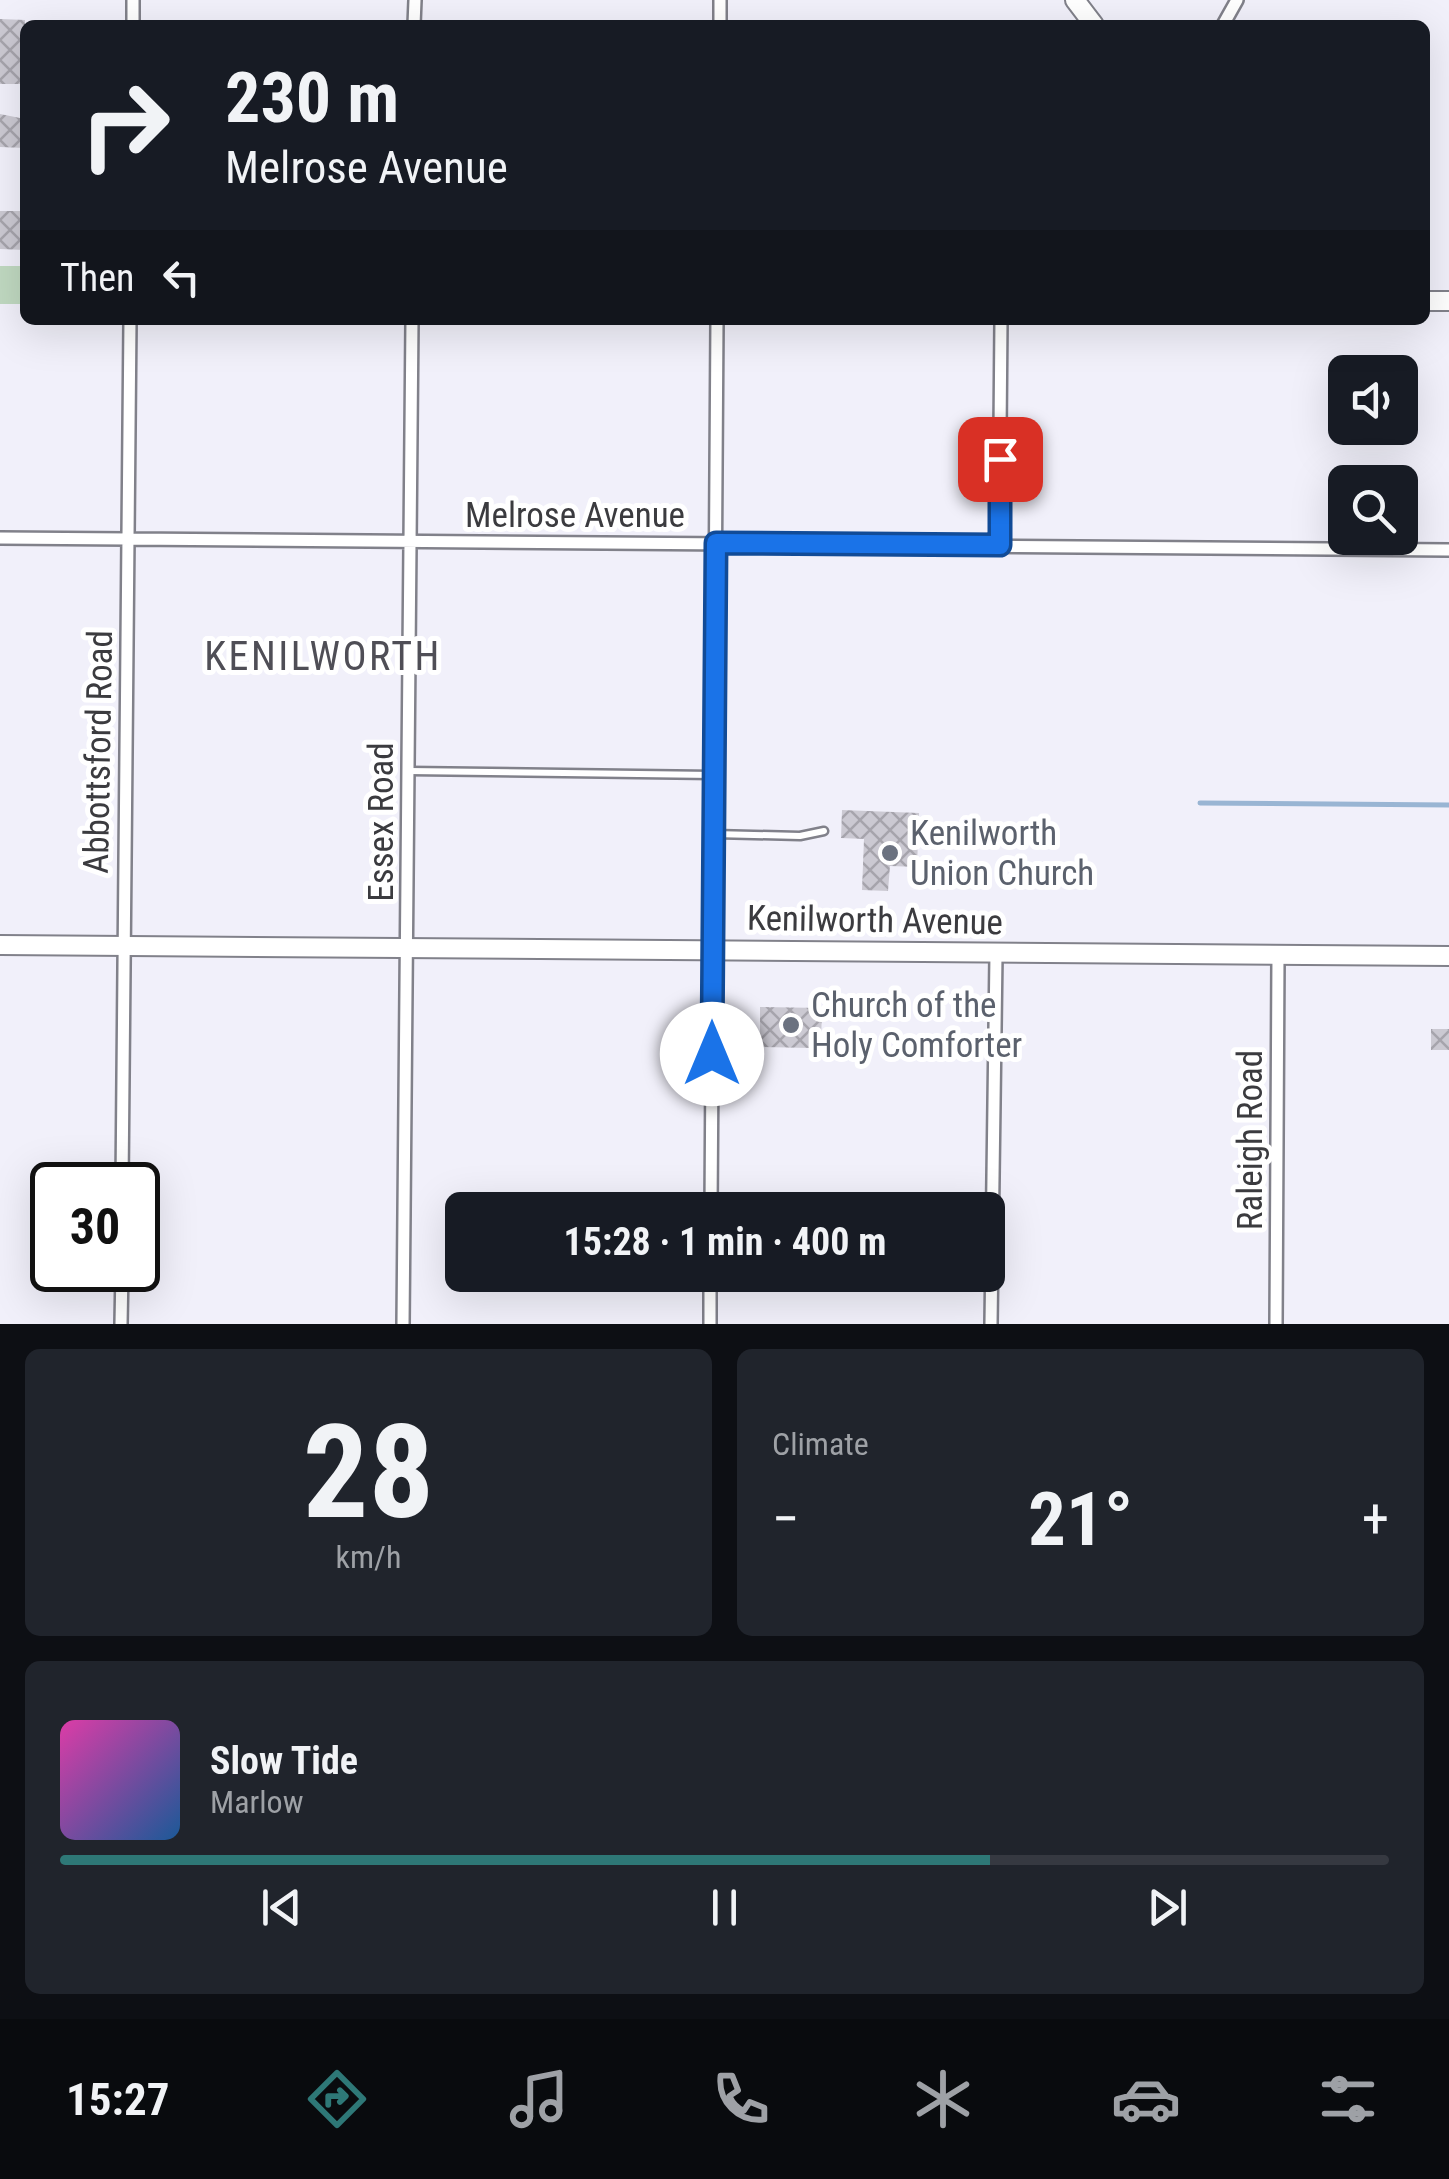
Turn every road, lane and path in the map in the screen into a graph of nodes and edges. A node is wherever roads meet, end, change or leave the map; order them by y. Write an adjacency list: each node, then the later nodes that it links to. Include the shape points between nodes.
1 (1074, 0): 2 (street)
2 (1090, 20)
3 (130, 325): 8 (street, Abbottsford Road)
4 (412, 325): 9 (street, Essex Road)
5 (718, 325): 10 (street)
6 (1001, 325): 11 (street)
7 (0, 538): 8 (street, Melrose Avenue)
8 (128, 538): 9 (street, Melrose Avenue); 19 (street, Abbottsford Road)
9 (410, 541): 10 (street, Melrose Avenue); 13 (street, Essex Road)
10 (716, 543): 11 (street, Melrose Avenue); 14 (street)
11 (1000, 545): 12 (street, Melrose Avenue)
12 (1449, 550)
13 (409, 771): 14 (lane); 18 (street, Essex Road)
14 (714, 775): 16 (street)
15 (824, 832): 16 (lane)
16 (714, 834): 20 (street)
17 (0, 945): 19 (street, Kenilworth Avenue)
18 (408, 947): 19 (street, Kenilworth Avenue); 20 (street, Kenilworth Avenue); 29 (street, Essex Road)
19 (123, 948): 24 (street, Abbottsford Road)
20 (712, 950): 21 (street, Kenilworth Avenue); 25 (street)
21 (996, 955): 22 (street, Kenilworth Avenue); 31 (street)
22 (1278, 956): 23 (street, Kenilworth Avenue); 32 (street, Raleigh Road)
23 (1449, 956)
24 (122, 1162)
25 (711, 1192)
26 (122, 1292): 28 (street)
27 (710, 1292): 30 (street)
28 (121, 1324)
29 (403, 1324)
30 (710, 1324)
31 (991, 1324)
32 (1276, 1324)

